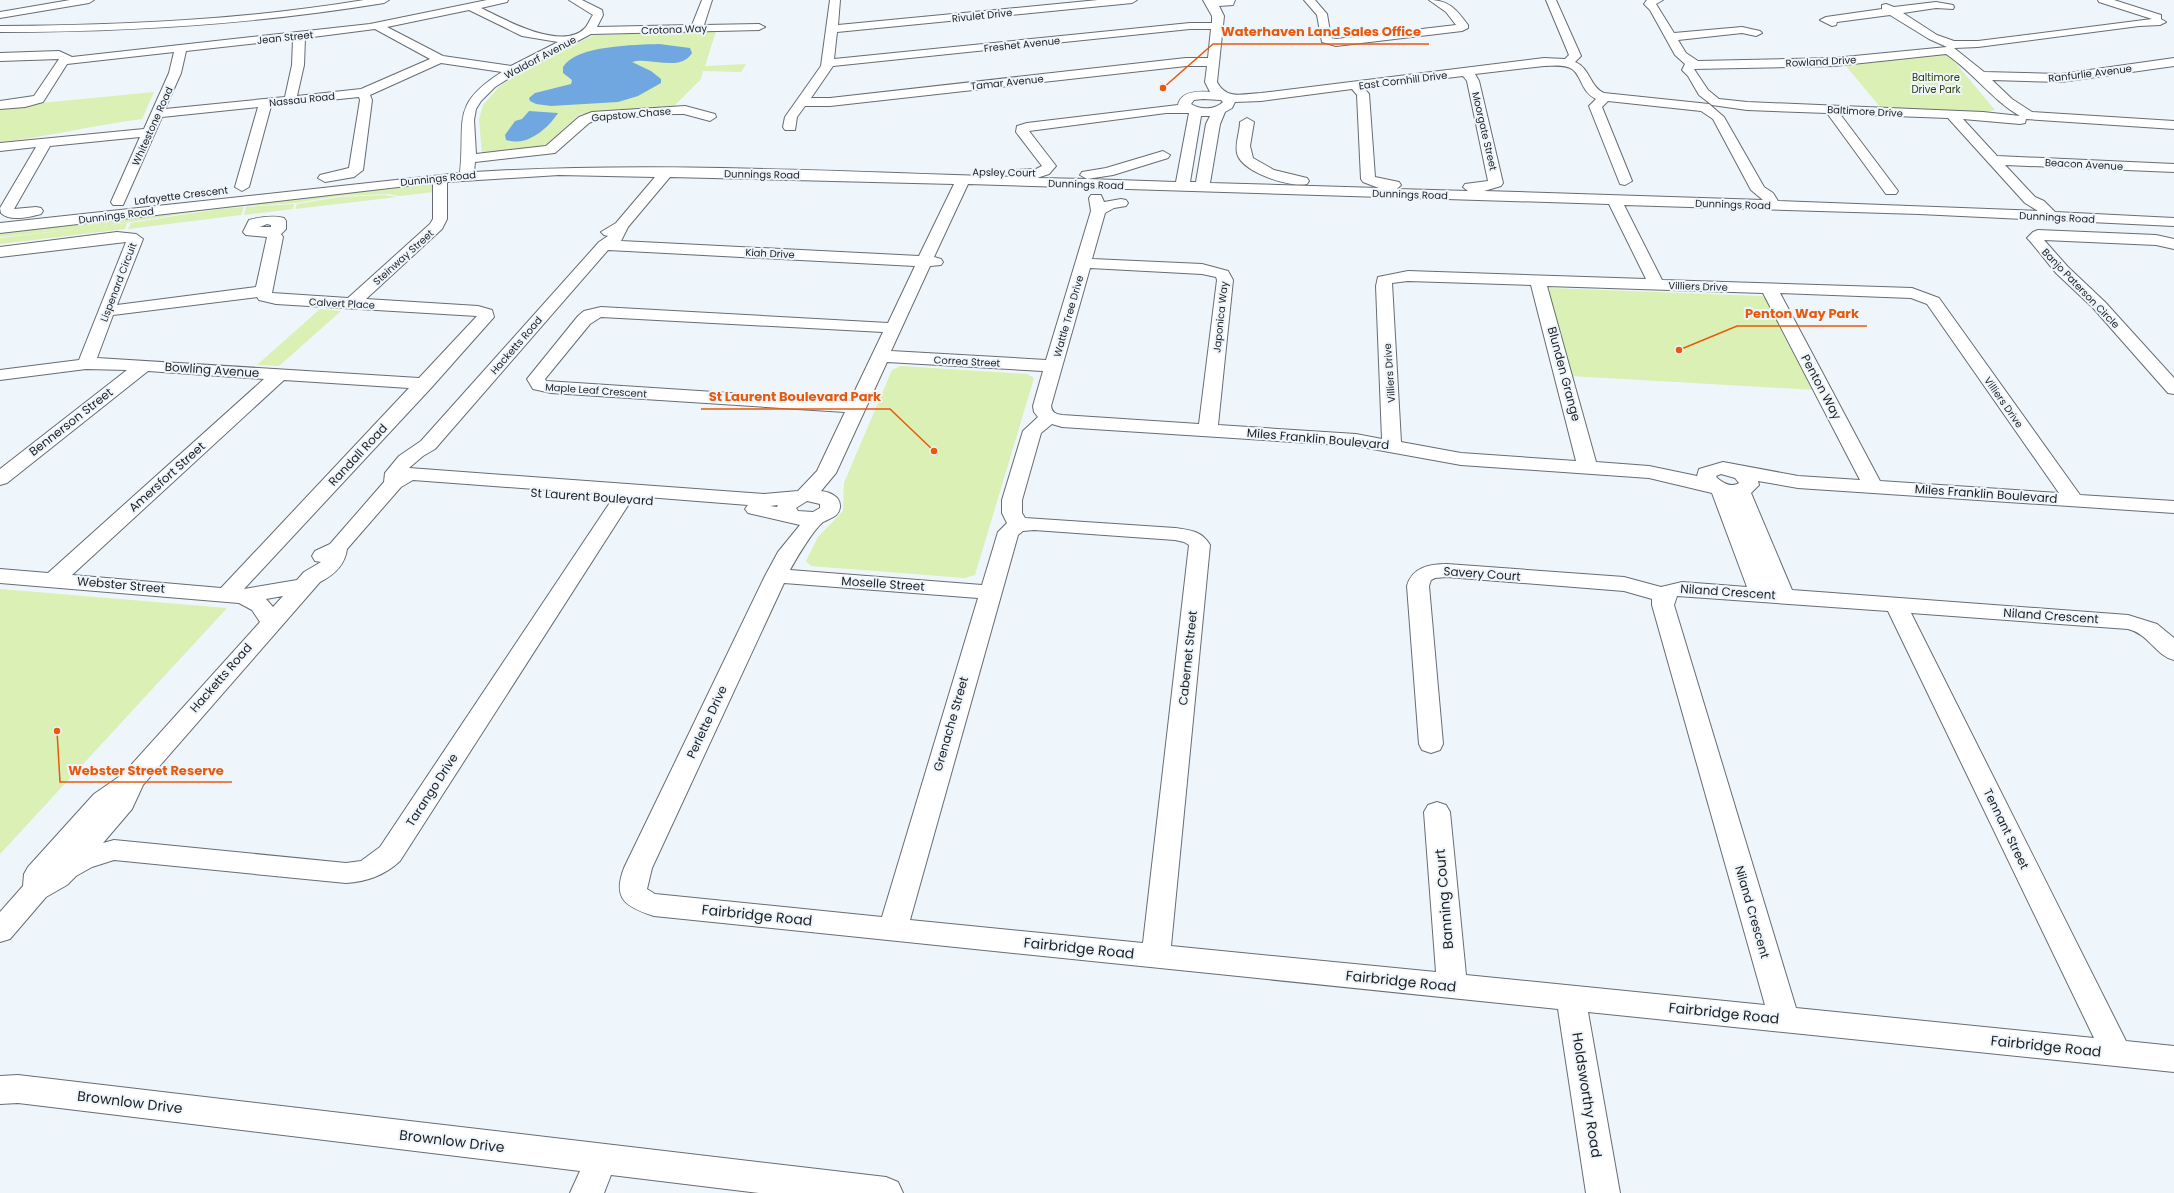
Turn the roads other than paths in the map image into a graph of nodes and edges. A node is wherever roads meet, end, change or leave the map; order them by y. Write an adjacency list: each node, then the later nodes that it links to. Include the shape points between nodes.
1 (89, 0): 21 (main road)
2 (384, 0): 29 (main road, via 300,13 201,23 123,28)
3 (503, 0): 18 (main road, Jean Street)
4 (574, 0): 31 (main road, Waldorf Avenue, via 598,12)
5 (707, 0): 28 (main road)
6 (835, 0): 30 (main road)
7 (1132, 0): 30 (main road, Rivulet Drive)
8 (1242, 0): 16 (main road)
9 (1309, 0): 10 (main road, via 1322,14 1326,40 1341,43 1462,28 1454,15)
10 (1434, 0)
11 (1552, 0): 42 (main road, via 1575,56)
12 (1669, 0): 17 (main road)
13 (1880, 0): 20 (main road)
14 (2103, 0): 22 (main road)
15 (1208, 1): 16 (main road); 24 (main road)
16 (1229, 2): 24 (main road)
17 (1652, 2): 34 (main road)
18 (471, 7): 26 (main road, Jean Street); 35 (main road, via 526,34)
19 (1949, 7): 20 (main road, via 1936,5)
20 (1890, 11): 25 (main road, via 1826,20); 37 (main road)
21 (0, 15)
22 (2139, 17): 23 (main road, Rowland Drive); 37 (main road, Rowland Drive)
23 (2163, 20)
24 (1217, 21): 41 (main road); 44 (main road, Freshet Avenue, via 1190,26)
25 (1832, 23)
26 (377, 26): 33 (main road, Jean Street); 39 (main road)
27 (759, 27): 28 (main road, Crotona Way)
28 (697, 28): 31 (main road, Crotona Way)
29 (0, 29)
30 (832, 29): 44 (main road)
31 (589, 31): 35 (main road, Waldorf Avenue)
32 (1756, 33): 34 (main road, via 1742,30)
33 (299, 35): 36 (main road, Jean Street); 54 (main road, via 298,65)
34 (1671, 37): 45 (main road, via 1681,55)
35 (571, 41): 46 (main road, Waldorf Avenue)
36 (181, 48): 40 (main road, Jean Street); 63 (main road, Whitestone Road, via 175,73)
37 (1950, 48): 45 (main road, Rowland Drive, via 1834,62 1722,64); 48 (main road)
38 (0, 57): 40 (main road, via 63,55 66,56)
39 (440, 59): 46 (main road); 51 (main road, Nassau Road)
40 (64, 61): 59 (main road, via 39,99)
41 (1213, 62): 49 (main road); 55 (main road, Tamar Avenue, via 1186,62 830,102)
42 (1569, 62): 47 (main road, East Cornhill Drive, via 1544,62); 53 (main road, via 1582,73 1588,94)
43 (2173, 62): 48 (main road, Ranfurlie Avenue, via 2061,78)
44 (828, 63): 55 (main road)
45 (1697, 68): 56 (main road)
46 (513, 70): 73 (main road, Waldorf Avenue, via 486,89 472,106 468,120)
47 (1465, 72): 50 (main road, East Cornhill Drive); 84 (main road, Moorgate Street, via 1473,81 1496,183 1492,186 1478,187 1384,185)
48 (1982, 76): 65 (main road)
49 (1212, 86): 52 (main road); 58 (main road)
50 (1356, 86): 58 (main road, East Cornhill Drive); 84 (main road, via 1363,94 1368,179)
51 (363, 93): 54 (main road, Nassau Road); 86 (main road, Lafayette Crescent, via 366,100 357,168 354,172)
52 (1198, 95): 58 (main road); 61 (main road, via 1190,97)
53 (1602, 99): 56 (main road); 83 (main road, via 1595,106)
54 (290, 101): 57 (main road, Nassau Road)
55 (802, 102): 69 (main road, via 791,117)
56 (1702, 102): 60 (main road)
57 (266, 103): 63 (main road, Nassau Road); 86 (main road)
58 (1224, 103): 61 (main road); 87 (main road, via 1213,124)
59 (0, 105)
60 (1718, 107): 62 (main road, Baltimore Drive); 93 (main road, via 1758,190 1757,194)
61 (1189, 108): 78 (main road, Apsley Court, via 1035,125 1022,129 1048,164); 85 (main road, via 1195,117)
62 (1830, 109): 64 (main road, Baltimore Drive); 88 (main road)
63 (157, 114): 70 (main road, Whitestone Road)
64 (1952, 115): 65 (main road, Baltimore Drive); 75 (main road)
65 (2022, 116): 67 (main road, Baltimore Drive)
66 (710, 117): 73 (main road, Gapstow Chase, via 676,110 592,116 585,118 550,150)
67 (2174, 124)
68 (1250, 126): 84 (main road, via 1244,156 1253,165 1267,172 1307,182)
69 (790, 127)
70 (149, 132): 71 (main road); 91 (main road, Whitestone Road)
71 (45, 143): 72 (main road); 91 (main road, Lafayette Crescent, via 6,212 18,213)
72 (0, 147)
73 (471, 155): 80 (main road, Waldorf Avenue)
74 (1163, 155): 78 (main road, via 1142,156 1096,175 1069,175)
75 (1994, 160): 76 (main road, Beacon Avenue); 94 (main road, via 2030,200 2031,206)
76 (2174, 168)
77 (887, 169): 78 (main road, Apsley Court, via 910,167 1029,174)
78 (1046, 170)
79 (667, 172): 80 (main road, Dunnings Road, via 559,171); 82 (main road, Dunnings Road); 99 (main road, Hacketts Road, via 622,226 621,233 612,242)
80 (471, 175): 81 (main road, Dunnings Road)
81 (440, 178): 96 (main road, Dunnings Road); 108 (main road, Steinway Street, via 440,219 437,226)
82 (968, 181): 85 (main road, Dunnings Road); 102 (main road, via 945,251)
83 (1625, 181)
84 (1373, 182)
85 (1182, 187): 87 (main road, Dunnings Road)
86 (242, 188): 91 (main road, Lafayette Crescent)
87 (1202, 188): 89 (main road, Dunnings Road)
88 (1891, 191)
89 (1597, 200): 90 (main road, Dunnings Road); 103 (main road)
90 (1614, 200): 93 (main road, Dunnings Road); 105 (main road)
91 (118, 202)
92 (1121, 203): 101 (main road, Wattle Tree Drive, via 1097,205)
93 (1768, 205): 94 (main road, Dunnings Road)
94 (2046, 216): 95 (main road, Dunnings Road)
95 (2174, 222)
96 (0, 228)
97 (272, 232): 107 (main road, via 275,236)
98 (2174, 244): 119 (main road, Banjo Paterson Circle, via 2150,239 2062,235 2040,235 2035,238)
99 (604, 245): 102 (main road, Kiah Drive); 126 (main road, Hacketts Road, via 428,445 429,452)
100 (0, 252): 109 (main road, Lispenard Circuit, via 134,237 135,241)
101 (1083, 263): 115 (main road, Wattle Tree Drive); 122 (main road, Japonica Way, via 1202,269 1222,274 1224,280)
102 (926, 266): 111 (main road)
103 (1633, 271): 104 (main road, Villiers Drive); 105 (main road, Villiers Drive)
104 (1538, 281): 123 (main road, Villiers Drive, via 1408,276 1384,280); 124 (main road, Blunden Grange)
105 (1656, 284): 106 (main road, Villiers Drive)
106 (1769, 288): 129 (main road, Penton Way); 131 (main road, Villiers Drive, via 1906,293 1932,300)
107 (263, 291): 108 (main road, Calvert Place, via 270,299); 109 (main road)
108 (351, 304): 110 (main road, Calvert Place)
109 (107, 312): 113 (main road, Lispenard Circuit)
110 (486, 314): 118 (main road, Randall Road, via 483,321)
111 (894, 328): 112 (main road); 120 (main road, Maple Leaf Crescent, via 601,312 584,320 536,379 539,385 551,388)
112 (881, 356): 115 (main road, Correa Street); 120 (main road)
113 (86, 364): 114 (main road, Bowling Avenue); 117 (main road, Bowling Avenue)
114 (143, 366): 116 (main road, Bowling Avenue); 127 (main road, Bennerson Street)
115 (1053, 366): 121 (main road, Wattle Tree Drive, via 1042,409 1044,415)
116 (280, 374): 118 (main road, Bowling Avenue); 138 (main road, Amersfort Street)
117 (0, 375)
118 (425, 384): 140 (main road, Randall Road)
119 (2174, 389)
120 (857, 407): 125 (main road)
121 (1049, 418): 122 (main road, Miles Franklin Boulevard); 134 (main road, via 1032,431 1012,500 1012,513)
122 (1208, 430): 123 (main road, Miles Franklin Boulevard, via 1356,440)
123 (1392, 445): 124 (main road, Miles Franklin Boulevard, via 1461,459)
124 (1588, 468): 128 (main road, Miles Franklin Boulevard, via 1658,473)
125 (826, 472): 133 (main road); 133 (main road, via 826,499 830,502 829,509)
126 (400, 477): 130 (main road, St Laurent Boulevard); 137 (main road, Hacketts Road, via 337,548 321,557 308,571)
127 (0, 479)
128 (1728, 483): 129 (main road, Miles Franklin Boulevard, via 1798,482); 142 (main road)
129 (1873, 487): 131 (main road, Miles Franklin Boulevard)
130 (625, 494): 133 (main road, St Laurent Boulevard, via 760,509); 149 (main road, Tarango Drive, via 390,854 377,866 346,874)
131 (2074, 500): 132 (main road, Miles Franklin Boulevard)
132 (2174, 507)
133 (801, 509): 136 (main road, Perlette Drive, via 789,552)
134 (1018, 525): 139 (main road, Grenache Street, via 1008,532); 155 (main road, Cabernet Street, via 1175,534 1193,538 1200,546)
135 (0, 576): 138 (main road, Webster Street)
136 (776, 576): 139 (main road, Moselle Street); 152 (main road, Perlette Drive, via 638,868 632,885)
137 (314, 578): 140 (main road, Webster Street); 144 (main road, Hacketts Road)
138 (54, 580): 140 (main road, Webster Street)
139 (989, 592): 153 (main road, Grenache Street)
140 (234, 595): 144 (main road, Webster Street, via 258,601)
141 (1663, 595): 142 (main road, Niland Crescent, via 1677,588); 146 (main road, Savery Court, via 1624,584 1459,572 1432,572 1422,575 1418,586); 158 (main road, Niland Crescent, via 1663,605)
142 (1772, 595): 143 (main road, Niland Crescent)
143 (1896, 604): 145 (main road, Niland Crescent, via 2128,622 2151,630 2163,639); 159 (main road, Tennant Street)
144 (271, 622): 147 (main road, Hacketts Road)
145 (2174, 653)
146 (1431, 744)
147 (127, 791): 149 (main road, via 109,838); 150 (main road, Hacketts Road); 151 (main road, Hacketts Road, via 103,801 38,874)
148 (1436, 812): 156 (main road, Banning Court)
149 (114, 850): 150 (main road, Tarango Drive, via 82,860)
150 (66, 869): 151 (main road, Hacketts Road, via 57,878)
151 (36, 889): 154 (main road, Hacketts Road)
152 (633, 893): 153 (main road, Fairbridge Road, via 637,898 654,905)
153 (893, 929): 155 (main road, Fairbridge Road)
154 (0, 931)
155 (1156, 956): 156 (main road, Fairbridge Road)
156 (1452, 986): 157 (main road, Fairbridge Road)
157 (1571, 997): 158 (main road, Fairbridge Road); 165 (main road, Holdsworthy Road)
158 (1784, 1019): 159 (main road, Fairbridge Road)
159 (2117, 1053): 160 (main road, Fairbridge Road)
160 (2174, 1059)
161 (6, 1087): 162 (main road, Brownlow Drive)
162 (601, 1159): 163 (main road); 164 (main road, Brownlow Drive)
163 (587, 1193)
164 (886, 1193)
165 (1603, 1193)

